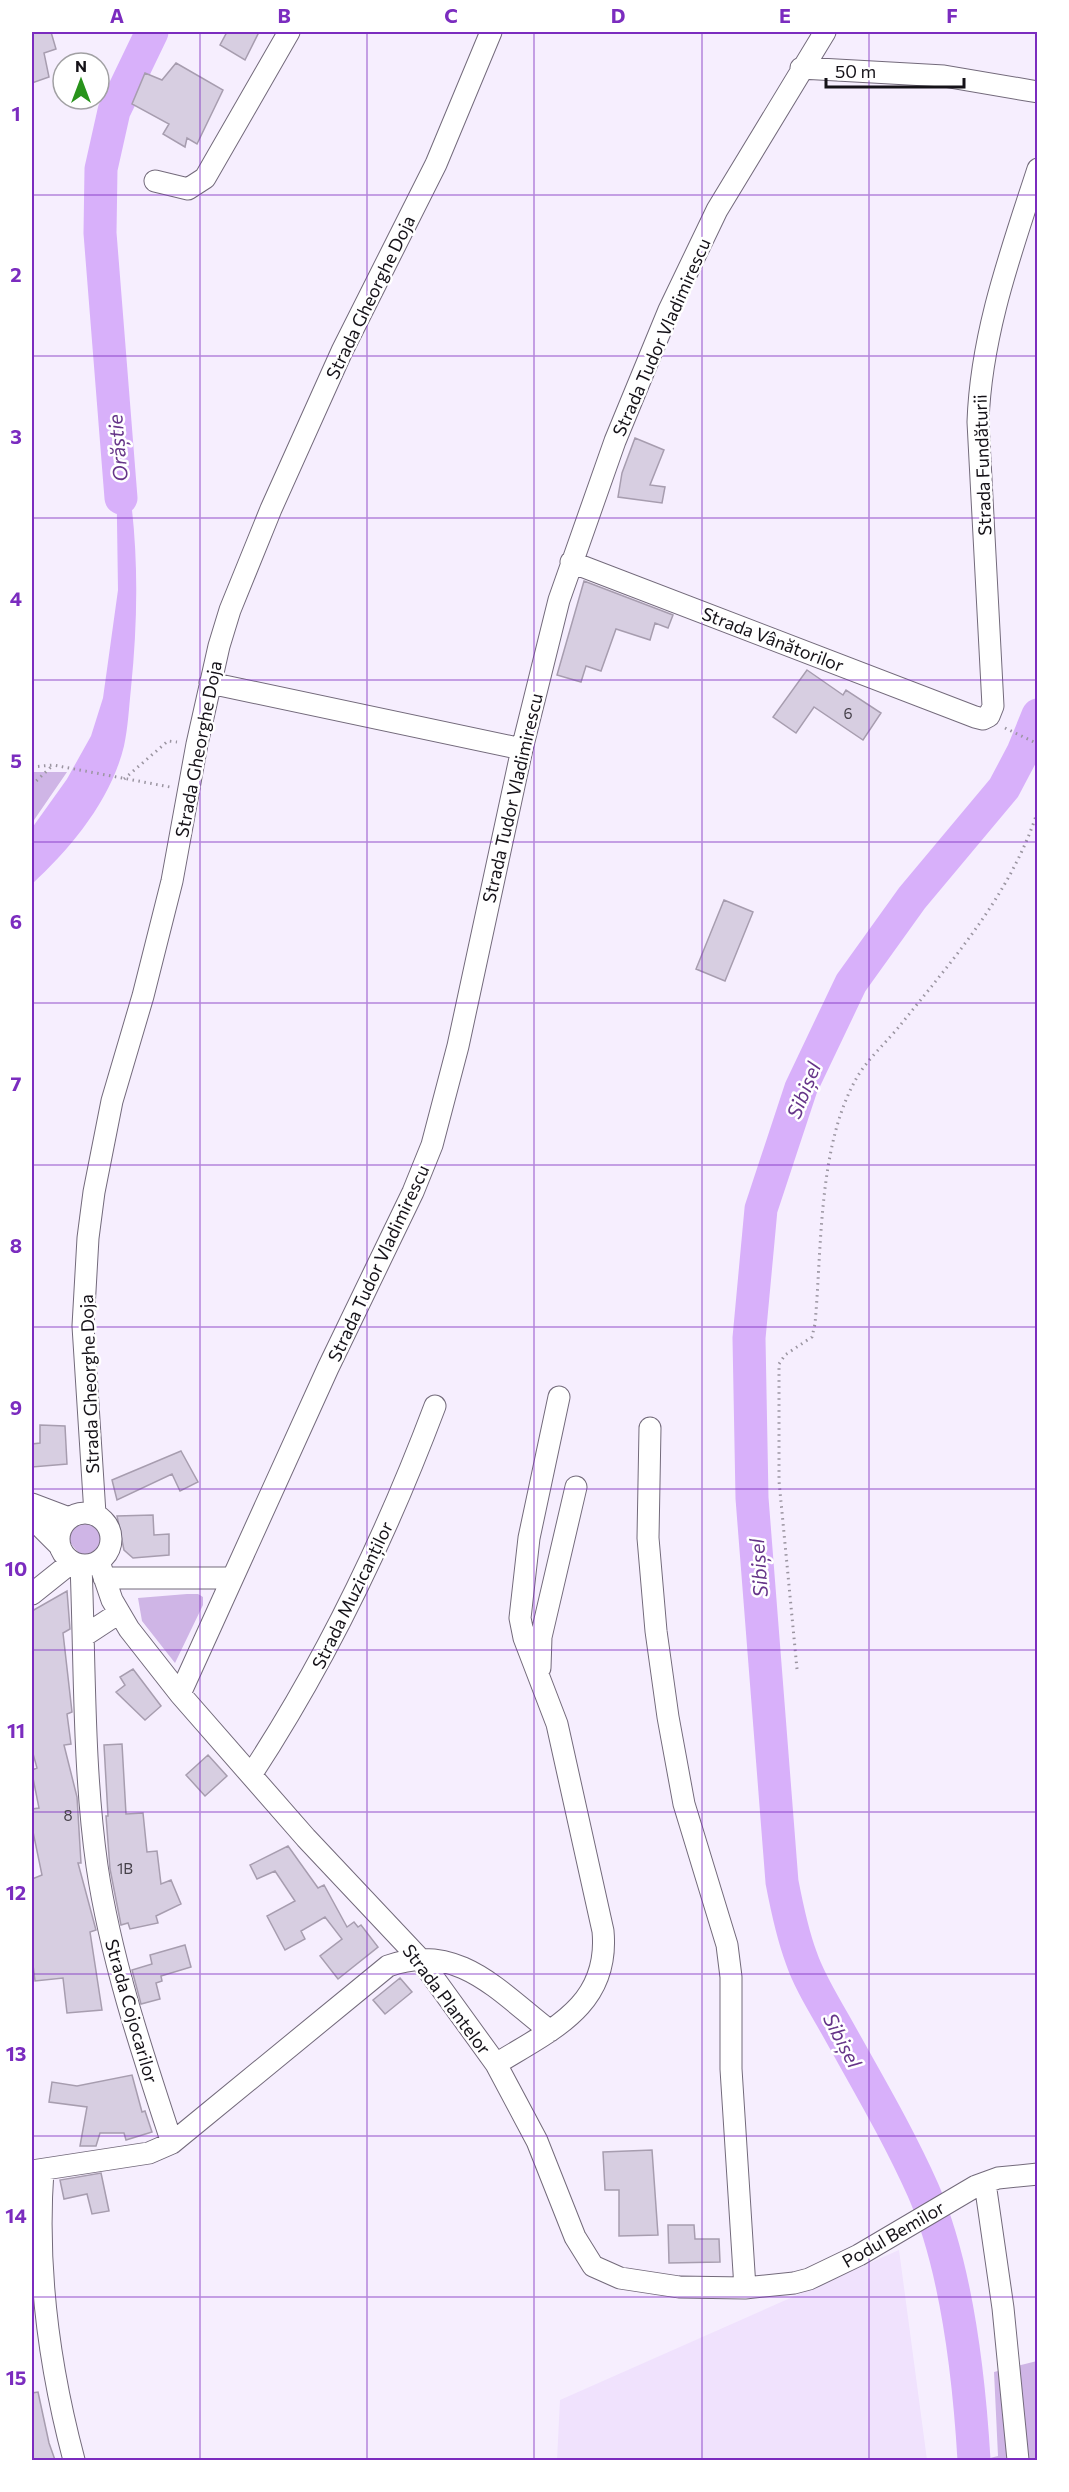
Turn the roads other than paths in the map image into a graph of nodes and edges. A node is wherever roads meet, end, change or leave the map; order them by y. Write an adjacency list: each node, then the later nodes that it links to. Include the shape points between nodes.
1 (289, 32): 7 (street, via 205,178 188,189)
2 (825, 32): 4 (street, Strada Tudor Vladimirescu)
3 (486, 34): 9 (street, Strada Gheorghe Doja, via 436,164 342,351 271,509 230,610)
4 (801, 69): 5 (street, via 944,76); 8 (street, Strada Tudor Vladimirescu, via 742,165 691,261 623,420)
5 (1038, 92)
6 (1038, 169): 10 (street, Strada Fundăturii, via 992,317 979,382 993,706 989,716 982,720)
7 (155, 181)
8 (571, 562): 10 (street, Strada Vânătorilor); 11 (street, Strada Tudor Vladimirescu)
9 (210, 682): 11 (street); 17 (street, Strada Gheorghe Doja, via 160,932 112,1101 94,1192 83,1326)
10 (975, 717)
11 (522, 749): 21 (street, Strada Tudor Vladimirescu, via 458,1046 432,1145)
12 (559, 1397): 25 (street, via 529,1538 520,1618)
13 (435, 1406): 27 (street, Strada Muzicanților, via 347,1611 290,1716)
14 (650, 1428): 36 (street, via 648,1538 668,1717 684,1804 720,1920 731,1977 731,2069)
15 (576, 1487): 25 (street, via 541,1637)
16 (32, 1504): 19 (street)
17 (95, 1514): 19 (street); 20 (street, via 108,1525 112,1541 110,1549)
18 (32, 1518): 20 (street, Strada Plantelor)
19 (69, 1518): 20 (street, via 60,1531)
20 (83, 1563): 21 (street); 22 (street); 23 (street, Strada Plantelor); 24 (street, Strada Cojocarilor)
21 (232, 1578): 26 (street, Strada Tudor Vladimirescu)
22 (32, 1594)
23 (119, 1613): 24 (street); 26 (street, Strada Plantelor)
24 (84, 1636): 31 (street, Strada Cojocarilor, via 97,1867 116,1957)
25 (540, 1680): 29 (street, via 570,1774 605,1950 596,1985 586,2001)
26 (180, 1694): 27 (street, Strada Plantelor)
27 (251, 1775): 28 (street, Strada Plantelor)
28 (420, 1959): 29 (street, via 453,1962 472,1970); 30 (street, Strada Plantelor); 31 (street, via 388,1966)
29 (550, 2031): 30 (street)
30 (496, 2064): 36 (street, Strada Plantelor, via 537,2141 575,2237 593,2266 620,2278 648,2284)
31 (172, 2143): 32 (street, via 149,2153)
32 (37, 2171): 37 (street, via 46,2307)
33 (1038, 2174): 34 (street, Podul Bemilor)
34 (980, 2184): 35 (street, Podul Bemilor, via 859,2255); 38 (street, via 1003,2308)
35 (809, 2279): 36 (street, Strada Plantelor)
36 (745, 2288)
37 (74, 2460)
38 (1018, 2460)

